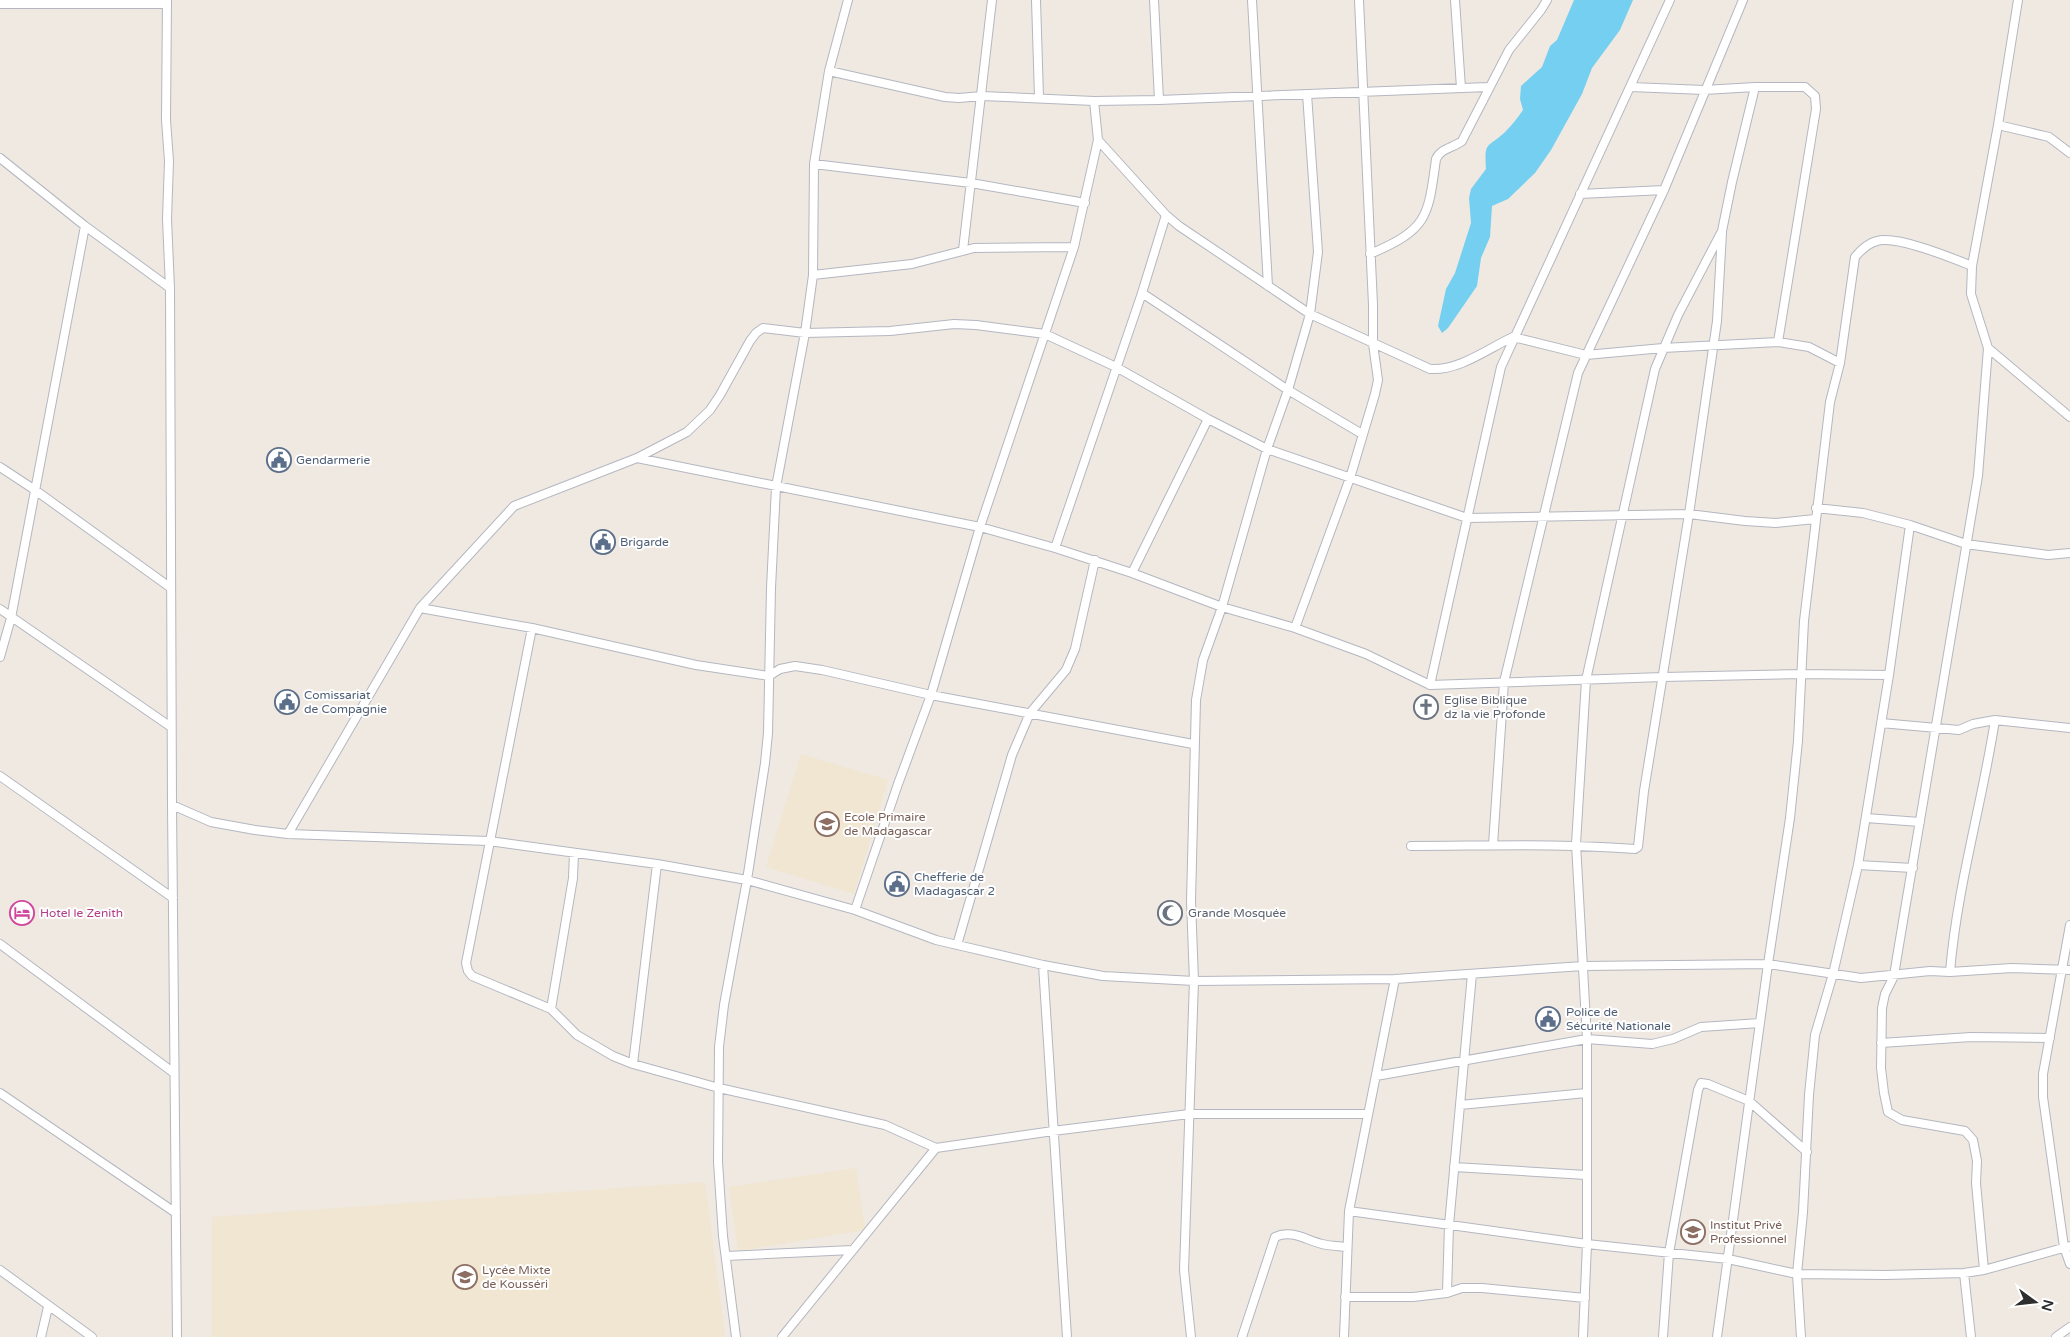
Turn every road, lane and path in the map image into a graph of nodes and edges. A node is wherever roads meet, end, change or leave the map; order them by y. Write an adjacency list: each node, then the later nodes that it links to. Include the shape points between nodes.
1 (848, 0): 14 (street)
2 (992, 0): 22 (street)
3 (1036, 0): 23 (street)
4 (1154, 0): 25 (street)
5 (1252, 0): 24 (street)
6 (1359, 0): 20 (street)
7 (1455, 0): 18 (street)
8 (1547, 0): 16 (street, via 1509,50)
9 (1670, 0): 17 (street)
10 (1743, 0): 19 (street)
11 (2018, 0): 27 (street)
12 (167, 2): 13 (street); 45 (street)
13 (0, 4)
14 (829, 71): 22 (street, via 945,97); 31 (street)
15 (1756, 86): 19 (street); 38 (street); 51 (street, via 1805,87 1815,96 1816,109)
16 (1488, 87): 18 (street); 41 (street, via 1462,141 1439,153 1436,159 1422,222 1396,243)
17 (1630, 87): 19 (street); 34 (street)
18 (1461, 88): 20 (street)
19 (1704, 90): 33 (street)
20 (1364, 91): 21 (street); 41 (street)
21 (1307, 94): 24 (street); 47 (street, via 1318,252)
22 (982, 96): 23 (street); 32 (street)
23 (1039, 97): 26 (street)
24 (1259, 97): 25 (street); 44 (street)
25 (1159, 100): 26 (street)
26 (1094, 101): 28 (street)
27 (1998, 125): 29 (street, via 2049,137); 42 (street)
28 (1098, 140): 35 (street); 36 (street)
29 (2070, 153)
30 (0, 158): 37 (street)
31 (814, 164): 32 (street); 43 (street)
32 (971, 183): 35 (street); 40 (street)
33 (1664, 190): 34 (street); 56 (street)
34 (1580, 194): 50 (street)
35 (1086, 203): 39 (street)
36 (1166, 216): 44 (street); 46 (street)
37 (85, 226): 45 (street); 68 (street)
38 (1722, 231): 53 (street); 54 (street)
39 (1074, 247): 40 (street); 49 (street)
40 (963, 250): 43 (street, via 912,264)
41 (1370, 254): 52 (street)
42 (1972, 266): 55 (street, via 1971,294); 57 (street, via 1923,248 1885,240 1876,241 1861,250 1855,257)
43 (813, 275): 48 (street)
44 (1268, 286): 47 (street)
45 (170, 288): 82 (street)
46 (1142, 293): 58 (street); 59 (street)
47 (1310, 314): 52 (street); 59 (street)
48 (806, 333): 49 (street, via 890,331 954,324); 64 (street, via 763,328 756,333 710,410 687,432); 67 (street)
49 (1045, 334): 58 (street); 76 (street)
50 (1513, 337): 52 (street, via 1459,364 1438,369 1430,369); 56 (street); 73 (street, via 1501,367)
51 (1778, 342): 53 (street); 57 (street, via 1809,347)
52 (1373, 344): 62 (street, via 1378,380)
53 (1713, 346): 54 (street); 71 (street)
54 (1663, 348): 56 (street); 70 (street, via 1655,369)
55 (1988, 348): 60 (street); 77 (street, via 1981,447)
56 (1586, 355): 72 (street, via 1578,373)
57 (1840, 363): 69 (street, via 1830,402)
58 (1116, 367): 61 (street); 78 (street)
59 (1288, 390): 62 (street); 63 (street)
60 (2070, 417)
61 (1208, 419): 63 (street); 81 (street)
62 (1362, 434): 66 (street)
63 (1267, 449): 66 (street); 83 (street)
64 (637, 458): 67 (street); 84 (street, via 514,506)
65 (0, 467): 68 (street)
66 (1350, 478): 73 (street); 88 (street)
67 (776, 487): 76 (street); 92 (street)
68 (35, 490): 82 (street); 86 (street)
69 (1816, 508): 74 (street); 75 (street, via 1863,513)
70 (1624, 514): 71 (street); 72 (street); 94 (street)
71 (1689, 514): 74 (street, via 1745,522); 93 (street)
72 (1544, 516): 73 (street); 95 (street)
73 (1467, 518): 96 (street)
74 (1815, 519): 90 (street)
75 (1910, 525): 77 (street); 91 (street)
76 (980, 527): 78 (street); 97 (street)
77 (1966, 544): 79 (street, via 2048,555); 102 (street)
78 (1055, 548): 80 (street)
79 (2070, 553)
80 (1095, 560): 81 (street); 98 (street, via 1075,650 1066,670)
81 (1132, 573): 83 (street)
82 (171, 588): 101 (street)
83 (1222, 607): 88 (street); 104 (street, via 1203,660 1196,700)
84 (420, 608): 87 (street); 109 (street)
85 (0, 609): 86 (street)
86 (12, 618): 89 (street); 101 (street)
87 (532, 628): 92 (street, via 696,665); 110 (street)
88 (1295, 628): 96 (street, via 1366,654)
89 (0, 657)
90 (1801, 674): 91 (street); 93 (street); 124 (street, via 1790,818)
91 (1889, 675): 100 (street)
92 (769, 676): 97 (street, via 780,669 795,666); 118 (street, via 765,764)
93 (1663, 676): 94 (street); 111 (street, via 1638,846)
94 (1586, 680): 95 (street); 111 (street)
95 (1504, 682): 96 (street); 113 (street)
96 (1430, 685)
97 (931, 696): 98 (street); 120 (street)
98 (1030, 713): 104 (street); 123 (street, via 1012,755)
99 (1995, 720): 102 (street, via 1959,730); 103 (street); 129 (street, via 1953,936)
100 (1881, 723): 102 (street); 107 (street)
101 (171, 726): 106 (street)
102 (1934, 727): 108 (street)
103 (2070, 728)
104 (1194, 744): 134 (street, via 1191,902)
105 (0, 776): 119 (street)
106 (172, 805): 109 (street, via 211,822); 119 (street)
107 (1866, 818): 108 (street); 116 (street)
108 (1920, 822): 117 (street)
109 (288, 834): 110 (street)
110 (489, 841): 114 (street); 135 (street, via 466,963 468,971 472,976)
111 (1576, 844): 113 (street); 126 (street)
112 (1411, 846): 113 (street)
113 (1493, 846)
114 (574, 853): 115 (street); 135 (street, via 573,878)
115 (657, 864): 118 (street); 141 (street)
116 (1858, 865): 117 (street); 131 (street)
117 (1913, 868): 132 (street)
118 (748, 880): 120 (street); 144 (street, via 724,1005)
119 (173, 898): 142 (street)
120 (855, 910): 123 (street)
121 (2070, 925): 127 (street)
122 (0, 944): 142 (street)
123 (957, 945): 125 (street)
124 (1768, 964): 126 (street); 131 (street); 136 (street)
125 (1043, 965): 134 (street, via 1103,976); 151 (street)
126 (1584, 966): 130 (street); 138 (street)
127 (2061, 969): 128 (street); 129 (street); 137 (street)
128 (2070, 970)
129 (1950, 972): 132 (street, via 1930,970)
130 (1472, 974): 133 (street); 140 (street)
131 (1833, 974): 132 (street, via 1861,978); 153 (street, via 1815,1035)
132 (1894, 976): 139 (street, via 1882,1008)
133 (1394, 979): 134 (street); 143 (street)
134 (1194, 981): 149 (street)
135 (551, 1009): 141 (street, via 577,1035)
136 (1760, 1022): 138 (street, via 1701,1027 1652,1044); 147 (street)
137 (2050, 1038): 139 (street, via 1971,1037); 161 (street, via 2043,1074 2043,1096)
138 (1587, 1039): 140 (street); 146 (street)
139 (1881, 1043): 168 (street, via 1888,1112 1902,1120 1965,1131 1973,1140)
140 (1463, 1060): 143 (street); 148 (street)
141 (633, 1064): 144 (street)
142 (174, 1073): 157 (street)
143 (1376, 1076): 150 (street)
144 (719, 1088): 152 (street, via 885,1125); 164 (street, via 718,1162)
145 (0, 1093): 157 (street)
146 (1586, 1093): 148 (street); 155 (street)
147 (1749, 1100): 153 (street); 163 (street, via 1701,1084); 165 (street)
148 (1460, 1105): 154 (street)
149 (1189, 1114): 150 (street); 151 (street); 182 (street, via 1184,1270)
150 (1366, 1114): 156 (street)
151 (1053, 1131): 152 (street); 181 (street)
152 (936, 1148): 162 (street)
153 (1806, 1152): 170 (street)
154 (1454, 1167): 155 (street); 158 (street)
155 (1586, 1175): 159 (street)
156 (1348, 1211): 158 (street); 160 (street)
157 (176, 1213): 178 (street)
158 (1450, 1225): 159 (street); 171 (street)
159 (1587, 1244): 163 (street); 173 (street)
160 (1347, 1247): 172 (street); 183 (street, via 1322,1244 1289,1234 1275,1238)
161 (2067, 1247): 166 (street); 168 (street)
162 (852, 1250): 164 (street); 180 (street)
163 (1670, 1253): 165 (street); 186 (street)
164 (726, 1256): 179 (street)
165 (1728, 1259): 170 (street); 187 (street)
166 (2070, 1264)
167 (0, 1270): 174 (street)
168 (1984, 1270): 169 (street)
169 (1964, 1273): 170 (street); 189 (street)
170 (1798, 1274): 188 (street)
171 (1447, 1293): 172 (street, via 1413,1297); 173 (street, via 1462,1288 1482,1288)
172 (1345, 1297): 184 (street)
173 (1584, 1298): 185 (street)
174 (48, 1307): 176 (street); 177 (street)
175 (2070, 1327): 190 (street)
176 (41, 1337)
177 (92, 1337)
178 (177, 1337)
179 (736, 1337)
180 (782, 1337)
181 (1067, 1337)
182 (1191, 1337)
183 (1242, 1337)
184 (1344, 1337)
185 (1583, 1337)
186 (1663, 1337)
187 (1717, 1337)
188 (1801, 1337)
189 (1971, 1337)
190 (2056, 1337)

